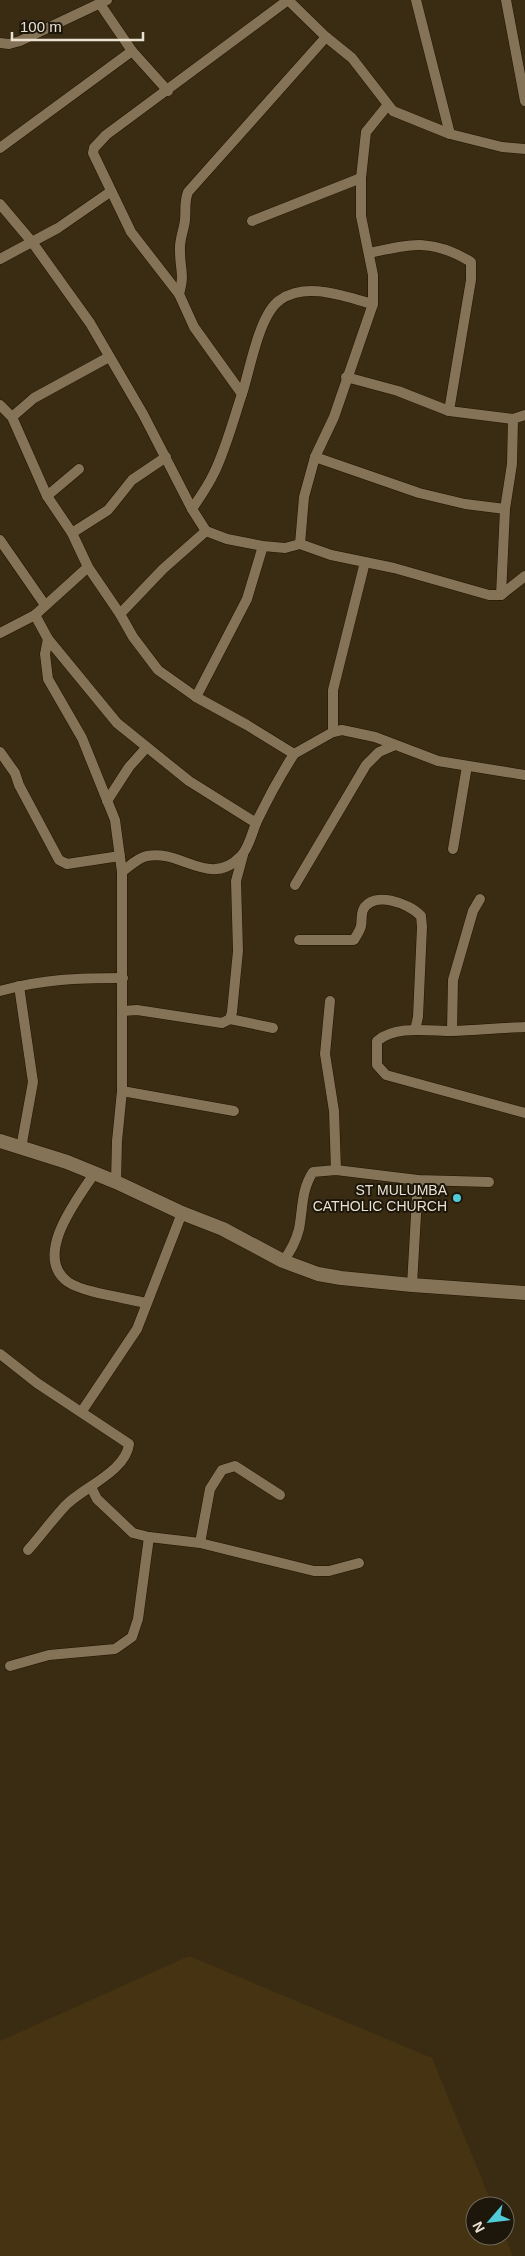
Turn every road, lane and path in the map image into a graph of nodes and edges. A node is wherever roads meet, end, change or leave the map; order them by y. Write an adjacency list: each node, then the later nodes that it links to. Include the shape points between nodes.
1 (288, 0): 5 (street); 8 (street)
2 (416, 0): 11 (street)
3 (506, 0): 9 (street)
4 (103, 2): 6 (street, via 20,41); 7 (street)
5 (326, 37): 10 (street, via 352,58); 21 (street, via 188,192 180,252 183,268)
6 (0, 44)
7 (132, 51): 8 (street); 12 (street)
8 (168, 91): 15 (street, via 106,135 94,148 94,159)
9 (525, 101)
10 (387, 106): 11 (street, via 393,112); 14 (street, via 366,132)
11 (450, 134): 13 (street, via 502,147)
12 (0, 148)
13 (525, 149)
14 (361, 178): 17 (street); 19 (street, via 362,216)
15 (110, 192): 18 (street); 21 (street, via 132,232)
16 (0, 204): 18 (street)
17 (252, 221)
18 (32, 242): 20 (street); 23 (street, via 90,323)
19 (369, 253): 22 (street); 27 (street, via 413,244 452,250 471,262 471,280)
20 (0, 259)
21 (179, 294): 25 (street, via 194,327)
22 (373, 304): 24 (street); 25 (street, via 309,291 280,300 261,329)
23 (109, 357): 29 (street, via 34,398); 31 (street)
24 (346, 377): 27 (street, via 398,391); 32 (street, via 334,417)
25 (242, 394): 35 (street, via 215,472)
26 (0, 405): 29 (street)
27 (449, 411): 30 (street)
28 (525, 415): 30 (street)
29 (12, 417): 34 (street)
30 (513, 419): 36 (street, via 512,464)
31 (166, 457): 35 (street); 38 (street, via 132,480 108,510)
32 (315, 457): 36 (street, via 419,493); 40 (street, via 304,497)
33 (79, 469): 34 (street)
34 (48, 496): 38 (street)
35 (192, 509): 37 (street)
36 (505, 509): 45 (street)
37 (206, 531): 41 (street); 47 (street, via 163,568)
38 (72, 533): 43 (street)
39 (0, 540): 46 (street)
40 (300, 544): 41 (street, via 285,548); 42 (street)
41 (263, 546): 51 (street, via 247,599)
42 (365, 562): 45 (street, via 489,595); 52 (street, via 333,690)
43 (88, 567): 46 (street); 47 (street)
44 (524, 579): 45 (street)
45 (501, 595)
46 (45, 605): 48 (street)
47 (120, 614): 51 (street, via 158,670)
48 (35, 615): 49 (street); 50 (street)
49 (0, 633)
50 (48, 639): 54 (street, via 117,724); 59 (street, via 45,654 48,679 82,738)
51 (196, 697): 56 (street)
52 (333, 732): 53 (street, via 342,730 375,737); 56 (street)
53 (393, 746): 57 (street, via 438,761); 67 (street, via 379,752 366,765)
54 (146, 748): 59 (street); 60 (street, via 189,781)
55 (0, 752): 63 (street, via 15,773 59,860 67,864)
56 (294, 754): 60 (street)
57 (467, 766): 58 (street); 61 (street)
58 (525, 776)
59 (107, 801): 63 (street)
60 (256, 823): 62 (street)
61 (453, 849)
62 (243, 855): 64 (street); 66 (street)
63 (120, 856): 65 (street)
64 (227, 868): 65 (street, via 204,869 148,855); 66 (street)
65 (122, 872): 70 (street)
66 (236, 881): 75 (street, via 238,950)
67 (295, 885)
68 (480, 899): 79 (street, via 473,911 453,980)
69 (299, 940): 78 (street, via 354,940 361,928 362,912 368,903 377,899 414,908 422,916)
70 (123, 978): 71 (street, via 69,978); 74 (street)
71 (19, 986): 72 (street); 84 (street, via 34,1082)
72 (0, 991)
73 (330, 1001): 85 (street, via 326,1054 334,1111)
74 (123, 1011): 75 (street, via 137,1010 222,1022); 80 (street)
75 (230, 1019): 77 (street)
76 (525, 1027): 79 (street)
77 (273, 1028)
78 (415, 1030): 79 (street); 82 (street, via 384,1036 377,1042 378,1065 386,1075)
79 (452, 1031)
80 (122, 1091): 81 (street); 88 (street)
81 (234, 1112)
82 (525, 1113)
83 (1, 1144): 84 (street)
84 (21, 1148): 86 (street)
85 (336, 1170): 87 (street); 91 (street, via 313,1172 305,1184 299,1231)
86 (94, 1174): 88 (street); 94 (street, via 66,1216 53,1252 58,1268 68,1282)
87 (418, 1180): 89 (street); 92 (street)
88 (116, 1182): 90 (street)
89 (489, 1182)
90 (182, 1213): 91 (street, via 223,1229); 94 (street)
91 (283, 1261): 92 (street, via 318,1274)
92 (412, 1285): 93 (street)
93 (525, 1294)
94 (146, 1303): 96 (street, via 137,1329)
95 (0, 1354): 96 (street, via 37,1383)
96 (82, 1411): 97 (street, via 129,1444 124,1459)
97 (91, 1487): 99 (street, via 97,1499 133,1533); 101 (street, via 68,1504)
98 (280, 1495): 100 (street, via 236,1466 222,1470 210,1489)
99 (149, 1537): 100 (street); 103 (street, via 138,1619 132,1637 115,1649 49,1655)
100 (200, 1542): 102 (street, via 314,1571)
101 (28, 1550)
102 (359, 1563)
103 (10, 1666)

